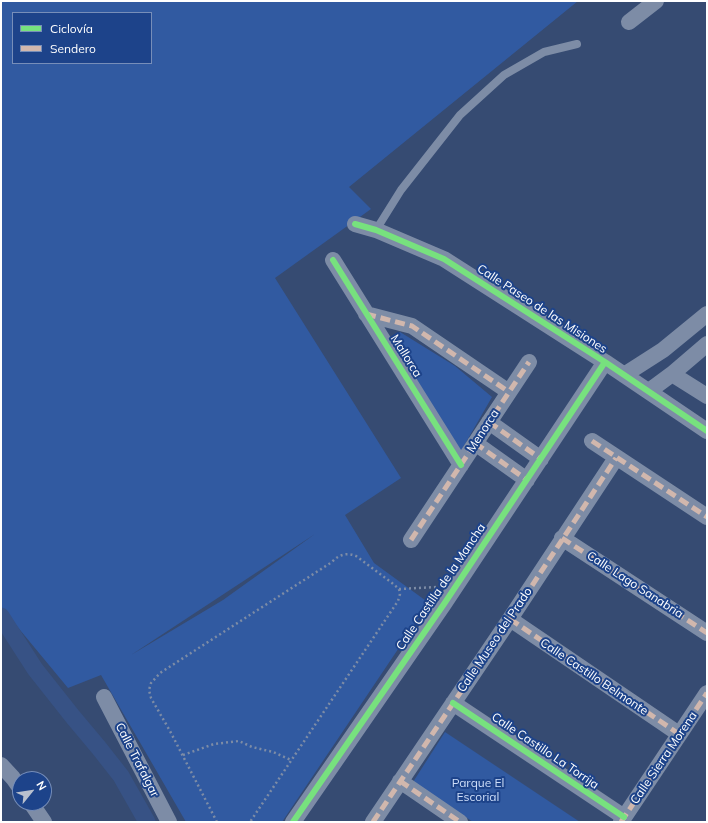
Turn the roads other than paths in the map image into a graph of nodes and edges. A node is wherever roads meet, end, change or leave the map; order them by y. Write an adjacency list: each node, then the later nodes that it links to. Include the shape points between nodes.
1 (656, 1): 2 (street)
2 (629, 22)
3 (577, 44): 5 (lane, via 544,52 504,74 460,115 401,190)
4 (355, 224): 5 (street, Calle Paseo de las Misiones)
5 (376, 230): 11 (street, Calle Paseo de las Misiones, via 444,259)
6 (333, 260): 7 (street, Mallorca)
7 (366, 314): 15 (street, via 412,326); 23 (street, Mallorca)
8 (707, 314): 13 (street, via 663,350)
9 (707, 344): 12 (street)
10 (529, 362): 15 (street, Menorca)
11 (605, 362): 13 (street, Calle Paseo de las Misiones); 22 (street, Calle Castilla de la Mancha)
12 (672, 374): 14 (street); 16 (street)
13 (624, 375): 14 (street, Calle Paseo de las Misiones)
14 (649, 391): 18 (street, Calle Paseo de las Misiones)
15 (509, 392): 17 (street, Menorca)
16 (707, 396)
17 (489, 422): 20 (street, Menorca); 22 (street)
18 (707, 431)
19 (592, 441): 21 (street)
20 (475, 443): 23 (street, Menorca); 24 (street)
21 (616, 458): 25 (street); 26 (street, Calle Museo del Prado)
22 (541, 459): 24 (street, Calle Castilla de la Mancha)
23 (461, 465): 27 (street, Menorca)
24 (527, 480): 41 (street, Calle Castilla de la Mancha)
25 (707, 517)
26 (562, 538): 28 (street, Calle Museo del Prado); 29 (street, Calle Lago Sanabria)
27 (411, 540)
28 (510, 619): 32 (street, Calle Museo del Prado); 33 (street, Calle Castillo Belmonte)
29 (707, 632)
30 (707, 693): 33 (street, Calle Sierra Morena)
31 (104, 697): 40 (street, Calle Trafalgar)
32 (453, 703): 36 (street, Calle Museo del Prado); 38 (street, Calle Castillo La Torrija)
33 (679, 734): 38 (street, Calle Sierra Morena)
34 (1, 765): 35 (street)
35 (12, 777)
36 (400, 781): 42 (street, Calle Museo del Prado); 43 (street)
37 (36, 811): 39 (street)
38 (622, 820)
39 (44, 822)
40 (169, 822)
41 (293, 822)
42 (373, 822)
43 (460, 822)

